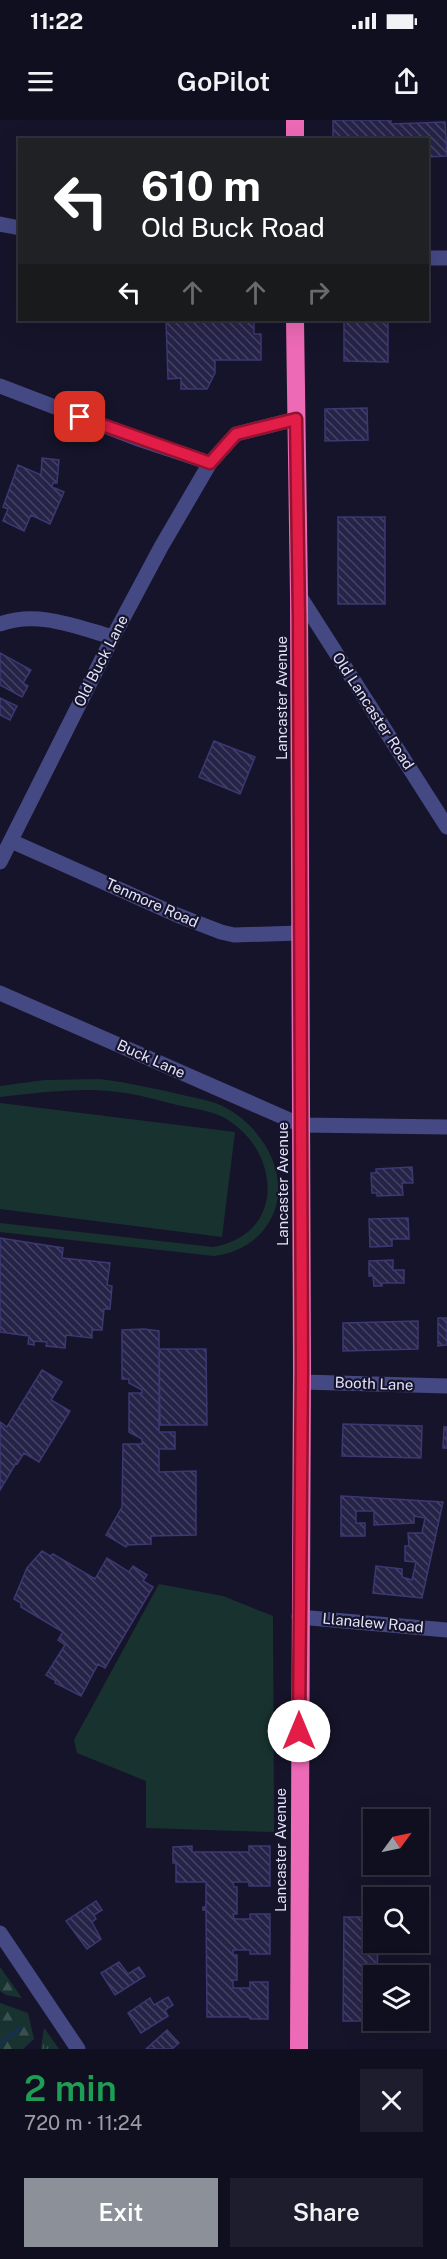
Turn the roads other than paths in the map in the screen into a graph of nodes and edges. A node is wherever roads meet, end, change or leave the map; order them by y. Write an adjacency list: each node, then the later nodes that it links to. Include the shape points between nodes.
1 (295, 120): 2 (highway)
2 (295, 138)
3 (0, 224): 4 (street)
4 (18, 228)
5 (429, 258): 6 (street)
6 (447, 258)
7 (295, 321): 9 (highway, Lancaster Avenue)
8 (0, 386): 10 (street)
9 (296, 419): 10 (street, Old Buck Lane, via 236,434); 11 (highway, Lancaster Avenue)
10 (210, 463): 13 (street, Old Buck Lane)
11 (299, 596): 14 (street, Old Lancaster Road); 17 (highway, Lancaster Avenue)
12 (0, 624): 13 (street, via 25,618 54,621)
13 (112, 638): 15 (street, Old Buck Lane)
14 (447, 827)
15 (11, 841): 16 (street, Old Buck Lane); 17 (street, Tenmore Road, via 221,932)
16 (0, 862)
17 (300, 933): 19 (highway, Lancaster Avenue)
18 (0, 993): 19 (street, Buck Lane)
19 (301, 1125): 20 (street); 21 (highway, Lancaster Avenue)
20 (447, 1127)
21 (302, 1382): 22 (street, Booth Lane); 23 (highway, Lancaster Avenue)
22 (447, 1386)
23 (299, 1617): 24 (street, Llanalew Road); 27 (highway, Lancaster Avenue)
24 (447, 1630)
25 (0, 1933): 26 (street)
26 (78, 2049)
27 (298, 2049)

